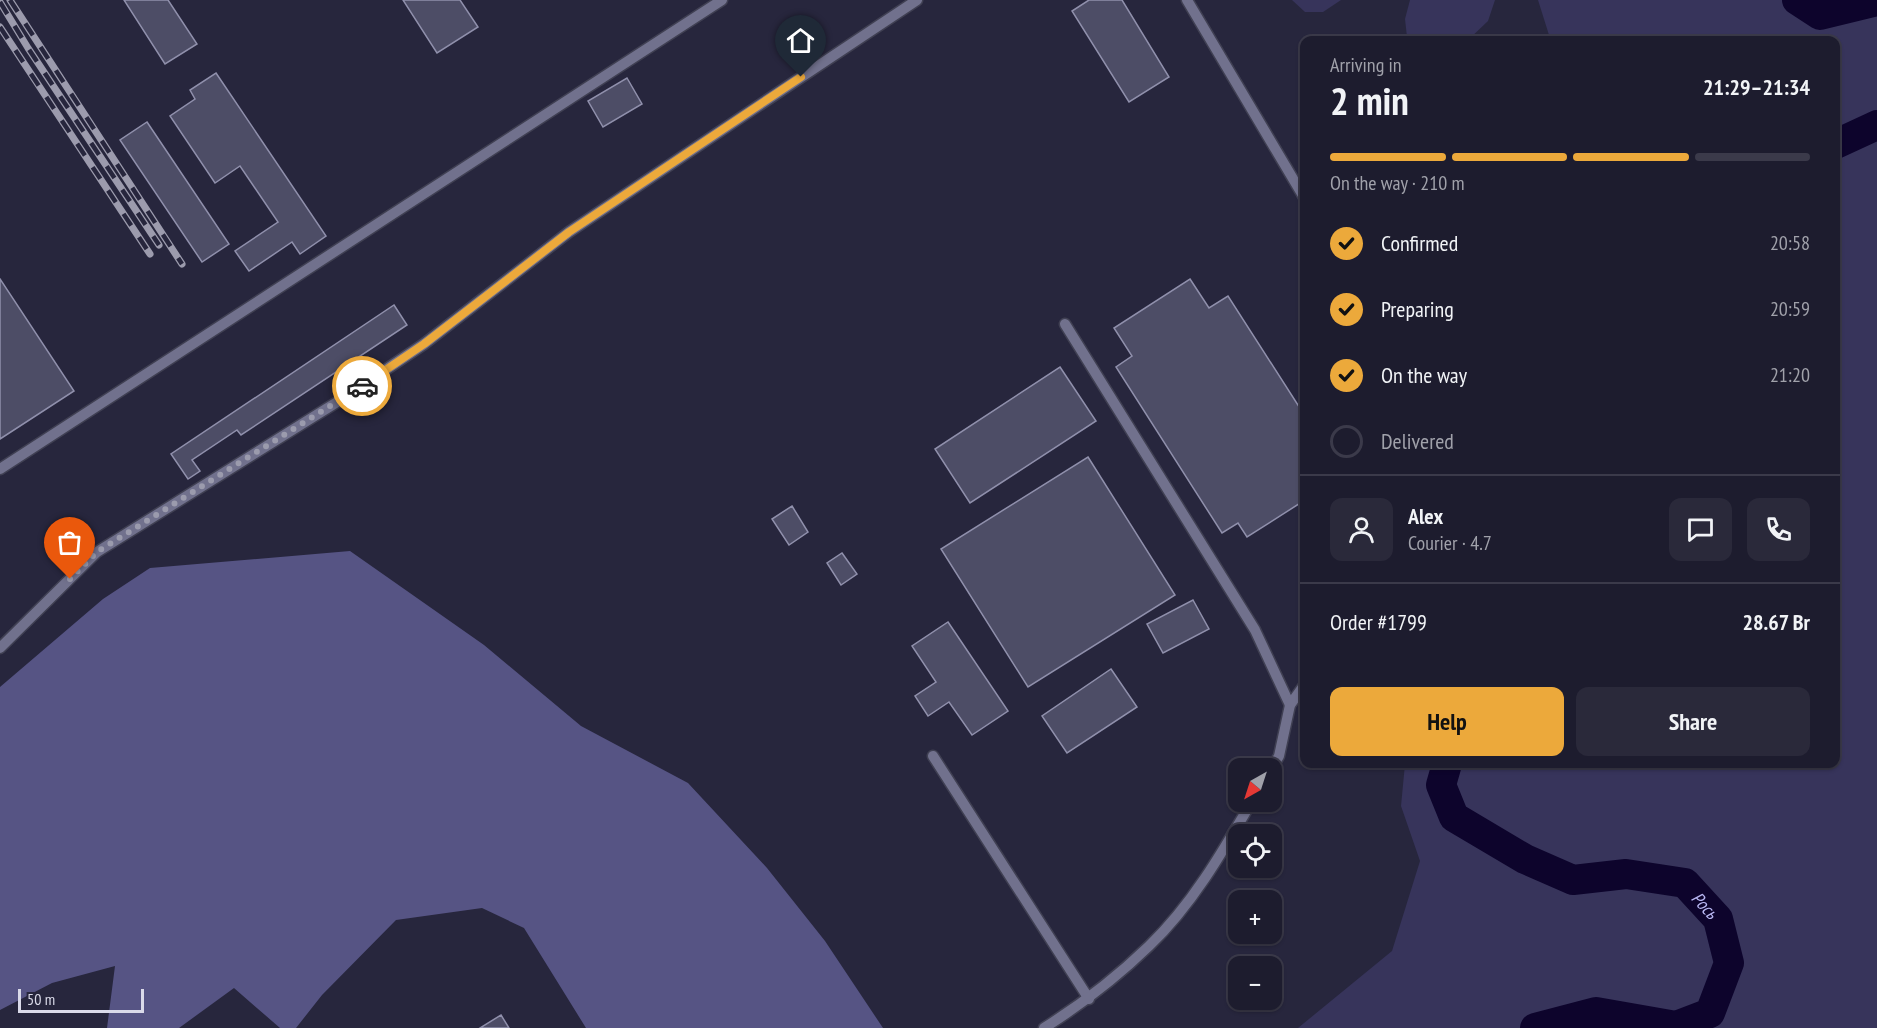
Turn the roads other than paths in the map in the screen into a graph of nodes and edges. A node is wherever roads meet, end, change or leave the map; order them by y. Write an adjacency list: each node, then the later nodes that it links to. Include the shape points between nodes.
1 (722, 0): 4 (lane)
2 (917, 0): 8 (lane, via 569,232 424,344 97,552)
3 (1187, 0): 5 (lane)
4 (709, 3): 7 (lane)
5 (1300, 191)
6 (1065, 324): 10 (lane, via 1255,630)
7 (0, 469)
8 (0, 648)
9 (1300, 691): 10 (lane)
10 (1290, 705): 12 (lane)
11 (933, 756): 14 (lane)
12 (1278, 758)
13 (1246, 812): 14 (lane, via 1220,856 1183,906 1150,945)
14 (1089, 999): 15 (lane)
15 (1044, 1028)

